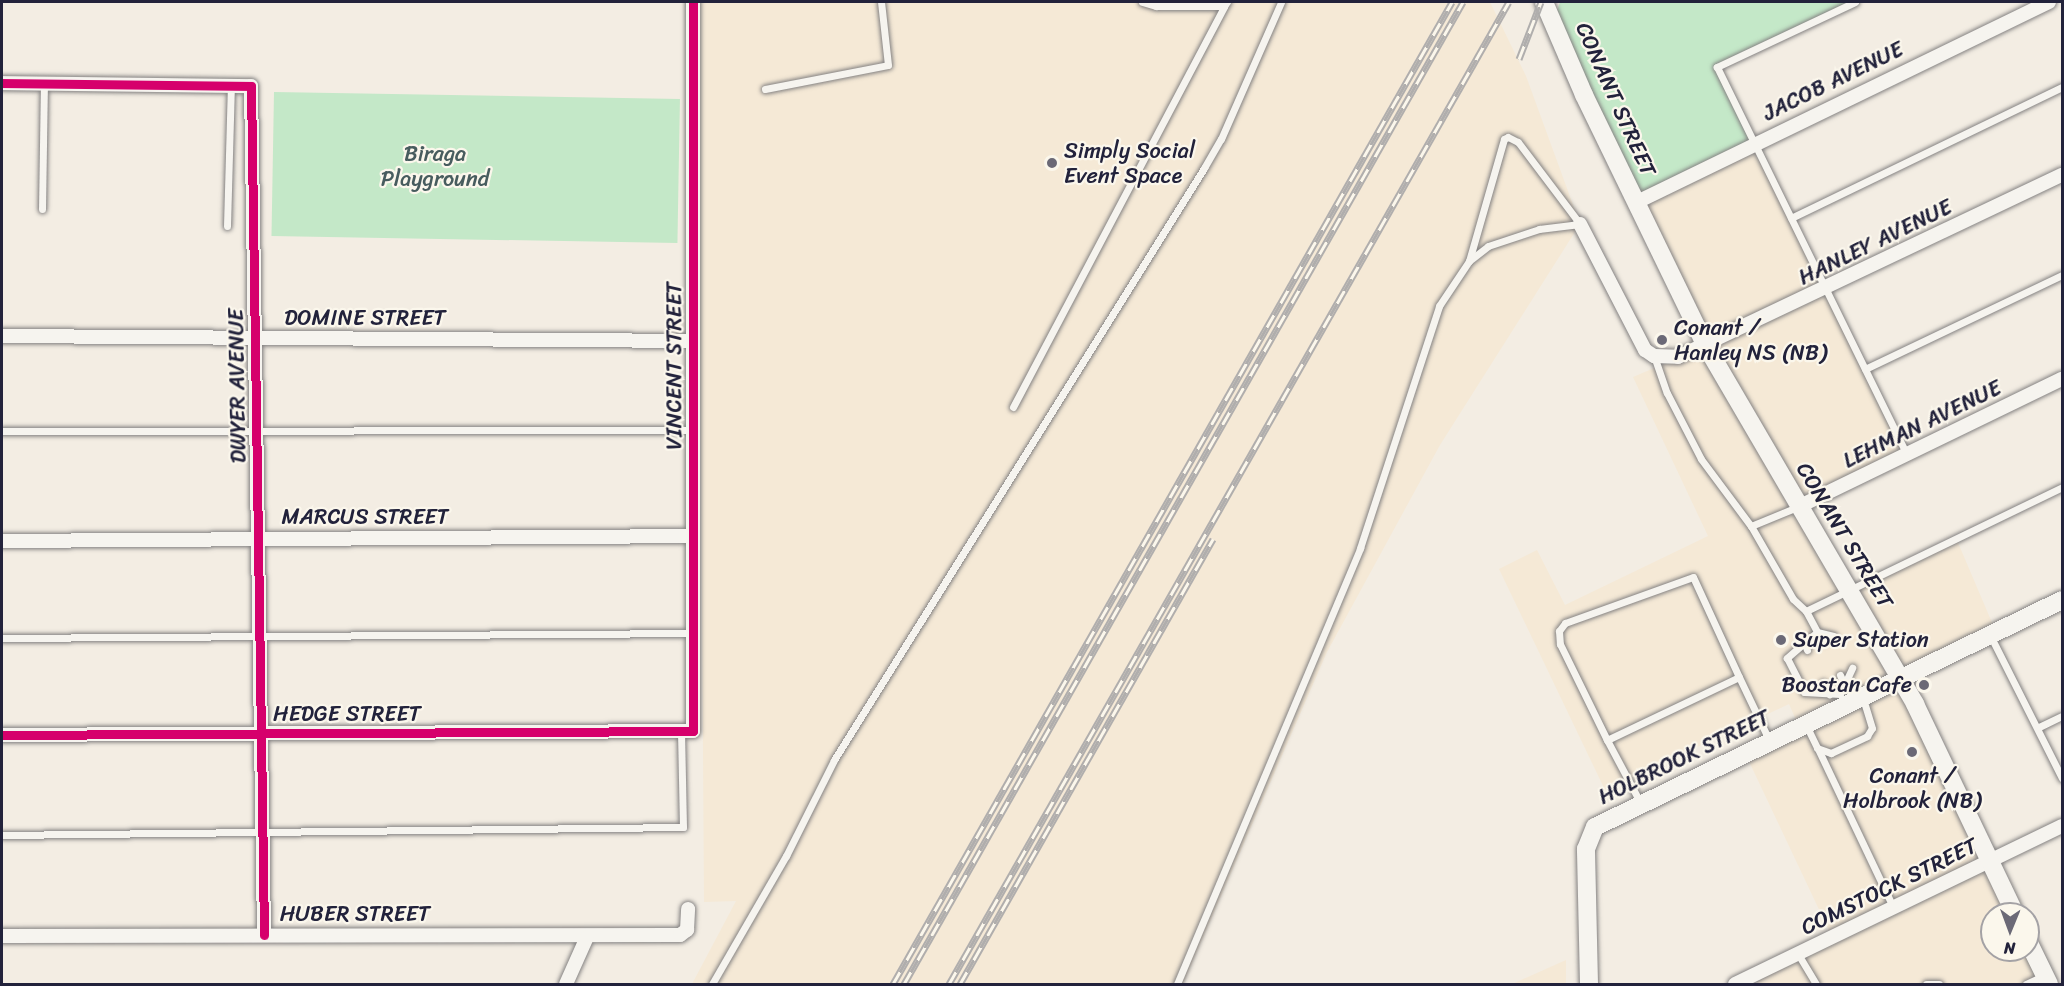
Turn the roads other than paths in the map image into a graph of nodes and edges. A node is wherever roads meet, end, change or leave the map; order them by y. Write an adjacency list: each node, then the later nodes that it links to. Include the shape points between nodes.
1 (693, 2): 26 (street, VINCENT STREET)
2 (881, 2): 13 (lane, via 888,65)
3 (1142, 2): 8 (lane, via 1156,6)
4 (1281, 2): 86 (lane, via 1221,139 834,760 786,856)
5 (1544, 2): 16 (main road, CONANT STREET)
6 (1855, 2): 14 (lane, via 1717,67)
7 (2049, 2): 14 (street, JACOB AVENUE)
8 (1226, 4): 31 (lane)
9 (2, 83): 10 (street)
10 (44, 83): 11 (street); 17 (lane)
11 (231, 84): 20 (lane); 25 (street, DWYER AVENUE, via 251,86)
12 (2062, 87): 18 (lane)
13 (765, 89)
14 (1753, 142): 16 (street, JACOB AVENUE); 18 (lane)
15 (2062, 176): 23 (street, HANLEY AVENUE)
16 (1636, 202): 27 (main road, CONANT STREET)
17 (42, 209)
18 (1791, 218): 23 (lane)
19 (1580, 224): 21 (lane, via 1518,142 1508,137 1504,139); 28 (street, via 1645,350); 87 (lane, via 1539,229 1488,246 1468,261 1439,306 1360,548)
20 (227, 226)
21 (1469, 261)
22 (2062, 274): 29 (lane)
23 (1826, 289): 27 (street, HANLEY AVENUE); 29 (lane)
24 (2, 336): 25 (street, DOMINE STREET)
25 (256, 338): 26 (street, DOMINE STREET); 34 (street, DWYER AVENUE)
26 (693, 341): 32 (street, VINCENT STREET)
27 (1706, 346): 28 (street, via 1678,357); 37 (main road, CONANT STREET)
28 (1654, 356): 38 (lane, via 1667,393 1701,459)
29 (1865, 369): 35 (lane)
30 (2062, 380): 35 (street, LEHMAN AVENUE)
31 (1013, 407)
32 (693, 430): 34 (lane); 39 (street, VINCENT STREET)
33 (2, 431): 34 (lane)
34 (257, 431): 40 (street, DWYER AVENUE)
35 (1907, 455): 37 (street, LEHMAN AVENUE)
36 (2062, 487): 42 (lane)
37 (1800, 506): 38 (lane); 42 (main road, CONANT STREET)
38 (1751, 525): 44 (lane, via 1793,599)
39 (693, 536): 40 (street, MARCUS STREET); 46 (street, VINCENT STREET)
40 (259, 539): 41 (street, MARCUS STREET); 48 (street, DWYER AVENUE)
41 (2, 541)
42 (1849, 589): 44 (lane); 55 (main road, CONANT STREET)
43 (2062, 600): 47 (main road, HOLBROOK STREET)
44 (1806, 611): 45 (lane)
45 (1817, 632): 49 (lane); 51 (lane); 57 (lane, via 1787,658 1804,692)
46 (693, 633): 48 (lane); 63 (street, VINCENT STREET)
47 (1990, 635): 55 (main road, HOLBROOK STREET); 62 (lane)
48 (260, 636): 50 (lane); 64 (street, DWYER AVENUE)
49 (1834, 636)
50 (2, 638)
51 (1823, 642)
52 (1852, 669): 58 (lane)
53 (1840, 675): 58 (lane)
54 (1739, 677): 66 (lane); 66 (lane, via 1693,577 1565,624 1559,631 1560,644); 67 (lane)
55 (1900, 678): 59 (main road, HOLBROOK STREET); 74 (main road, CONANT STREET)
56 (1823, 683): 57 (lane)
57 (1829, 693): 58 (lane)
58 (1843, 695): 59 (main road, HOLBROOK STREET); 61 (main road, HOLBROOK STREET)
59 (1862, 696): 68 (lane, via 1872,722 1867,736 1831,753)
60 (2062, 716): 62 (lane)
61 (1806, 724): 67 (main road, HOLBROOK STREET); 68 (lane)
62 (2039, 727): 69 (lane)
63 (687, 731): 64 (street, HEDGE STREET); 72 (lane, via 683,827)
64 (261, 734): 65 (street, HEDGE STREET); 72 (street, DWYER AVENUE)
65 (2, 735)
66 (1607, 740): 70 (lane)
67 (1770, 741): 70 (main road, HOLBROOK STREET)
68 (1818, 749): 76 (lane)
69 (2062, 778)
70 (1641, 805): 84 (main road, HOLBROOK STREET, via 1595,828 1589,836)
71 (2062, 826): 74 (street, COMSTOCK STREET)
72 (262, 832): 73 (lane); 78 (street, DWYER AVENUE)
73 (2, 835)
74 (1989, 861): 75 (main road, CONANT STREET); 76 (street, COMSTOCK STREET)
75 (2009, 902)
76 (1893, 907): 81 (street, COMSTOCK STREET)
77 (688, 909): 80 (street, HUBER STREET, via 683,934)
78 (264, 935): 79 (street, HUBER STREET); 80 (street, HUBER STREET)
79 (2, 936)
80 (587, 937): 85 (street)
81 (1798, 954): 88 (street, COMSTOCK STREET); 89 (lane)
82 (2038, 962): 83 (main road)
83 (2047, 980): 92 (lane)
84 (1585, 983)
85 (566, 984)
86 (712, 984)
87 (1177, 984)
88 (1735, 984)
89 (1816, 984)
90 (1926, 984): 91 (lane)
91 (1939, 984)
92 (2026, 984)

